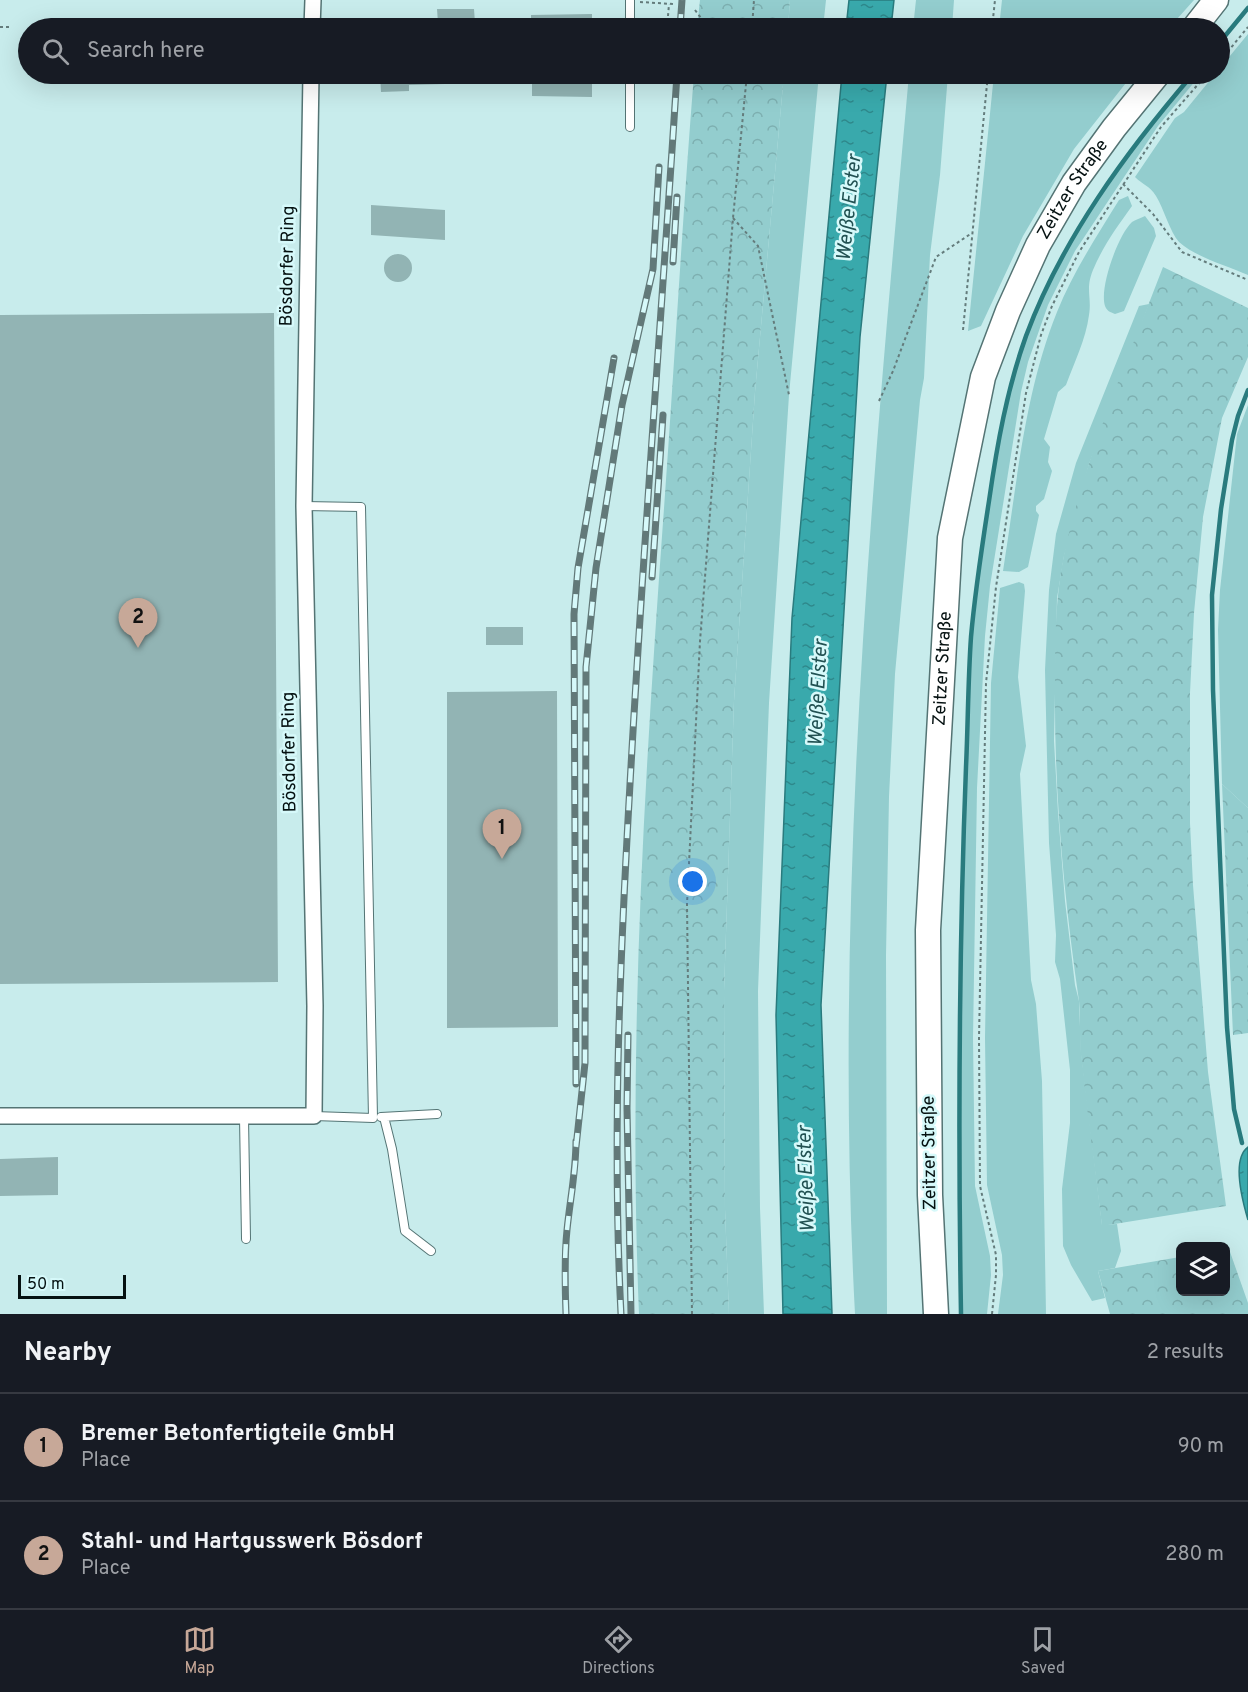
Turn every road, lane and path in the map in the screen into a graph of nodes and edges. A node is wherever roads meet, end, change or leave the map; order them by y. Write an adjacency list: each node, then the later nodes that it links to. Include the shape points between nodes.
1 (313, 0): 7 (street)
2 (630, 0): 8 (lane); 9 (path, via 671,4)
3 (754, 0): 11 (path)
4 (995, 0): 12 (path)
5 (1216, 0): 13 (main road)
6 (695, 10): 10 (path)
7 (312, 18)
8 (630, 18)
9 (669, 18)
10 (701, 18)
11 (753, 18)
12 (993, 18)
13 (1202, 18)
14 (0, 27): 15 (path)
15 (12, 27)
16 (1248, 27): 17 (path)
17 (1230, 49)
18 (311, 84): 32 (street, Bösdorfer Ring)
19 (630, 84): 24 (lane)
20 (746, 84): 26 (path)
21 (987, 84): 27 (path)
22 (1150, 84): 42 (main road, Zeitzer Straße, via 1074,183 1038,245 1008,311 983,377 950,538 928,930 930,1195)
23 (1199, 84): 25 (path, via 1161,127)
24 (630, 127)
25 (1123, 183): 28 (path, via 1182,252); 43 (path, via 1074,261 1041,335 1026,393 989,637 982,788 979,1038 980,1186 996,1255)
26 (732, 218): 30 (path, via 758,246); 41 (path, via 700,641 687,904)
27 (972, 233): 29 (path); 31 (path, via 936,257)
28 (1248, 280)
29 (963, 330)
30 (789, 395)
31 (879, 400)
32 (304, 506): 35 (street, Bösdorfer Ring); 38 (lane, via 361,507)
33 (437, 1114): 36 (lane)
34 (0, 1116): 37 (street)
35 (314, 1116): 37 (street); 38 (lane)
36 (384, 1117): 38 (lane); 40 (lane, via 405,1231)
37 (244, 1118): 39 (lane)
38 (373, 1118)
39 (246, 1239)
40 (431, 1251)
41 (692, 1314)
42 (936, 1314)
43 (992, 1314)

